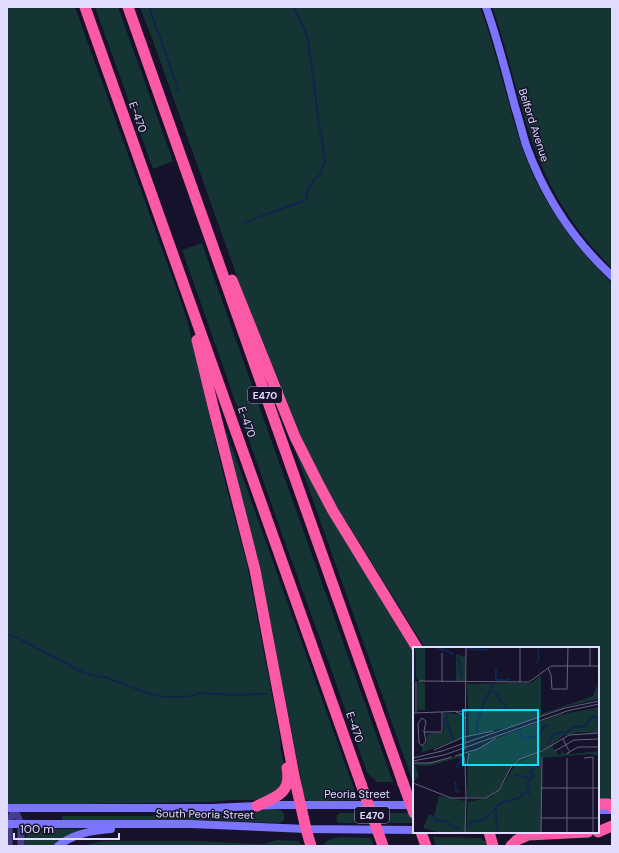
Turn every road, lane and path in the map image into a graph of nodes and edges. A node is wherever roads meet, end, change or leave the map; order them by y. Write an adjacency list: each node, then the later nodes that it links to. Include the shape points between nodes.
1 (85, 7): 6 (highway, E-470 / E470)
2 (128, 7): 4 (highway, E470)
3 (486, 7): 5 (main road, Belford Avenue, via 526,144 540,179 573,232)
4 (214, 248): 7 (highway, via 231,277 296,437 317,481); 15 (highway, E470, bridge)
5 (612, 276)
6 (185, 286): 8 (highway, via 212,406 255,570); 33 (highway, E-470 / E470, bridge)
7 (416, 647)
8 (287, 740): 10 (highway); 12 (highway, via 284,753 288,775 286,786 277,796)
9 (599, 804): 13 (highway, via 608,804)
10 (300, 805): 11 (main road, Peoria Street); 12 (main road, South Peoria Street); 23 (highway)
11 (413, 805)
12 (257, 806): 14 (main road, South Peoria Street)
13 (612, 807)
14 (11, 808): 18 (street); 19 (street)
15 (413, 810)
16 (599, 810): 17 (main road)
17 (612, 810)
18 (8, 824): 19 (main road, South Peoria Street); 29 (street)
19 (21, 824): 20 (main road, South Peoria Street); 30 (street)
20 (130, 824): 23 (main road, South Peoria Street); 31 (main road, via 117,829 86,832)
21 (599, 826): 22 (main road)
22 (612, 826): 25 (highway)
23 (306, 829): 24 (main road); 32 (highway)
24 (413, 830)
25 (599, 832)
26 (421, 833): 34 (highway)
27 (489, 833): 35 (highway)
28 (568, 833): 36 (highway, via 528,835)
29 (9, 846)
30 (21, 846)
31 (58, 846)
32 (312, 846)
33 (383, 846)
34 (426, 846)
35 (493, 846)
36 (511, 846)

